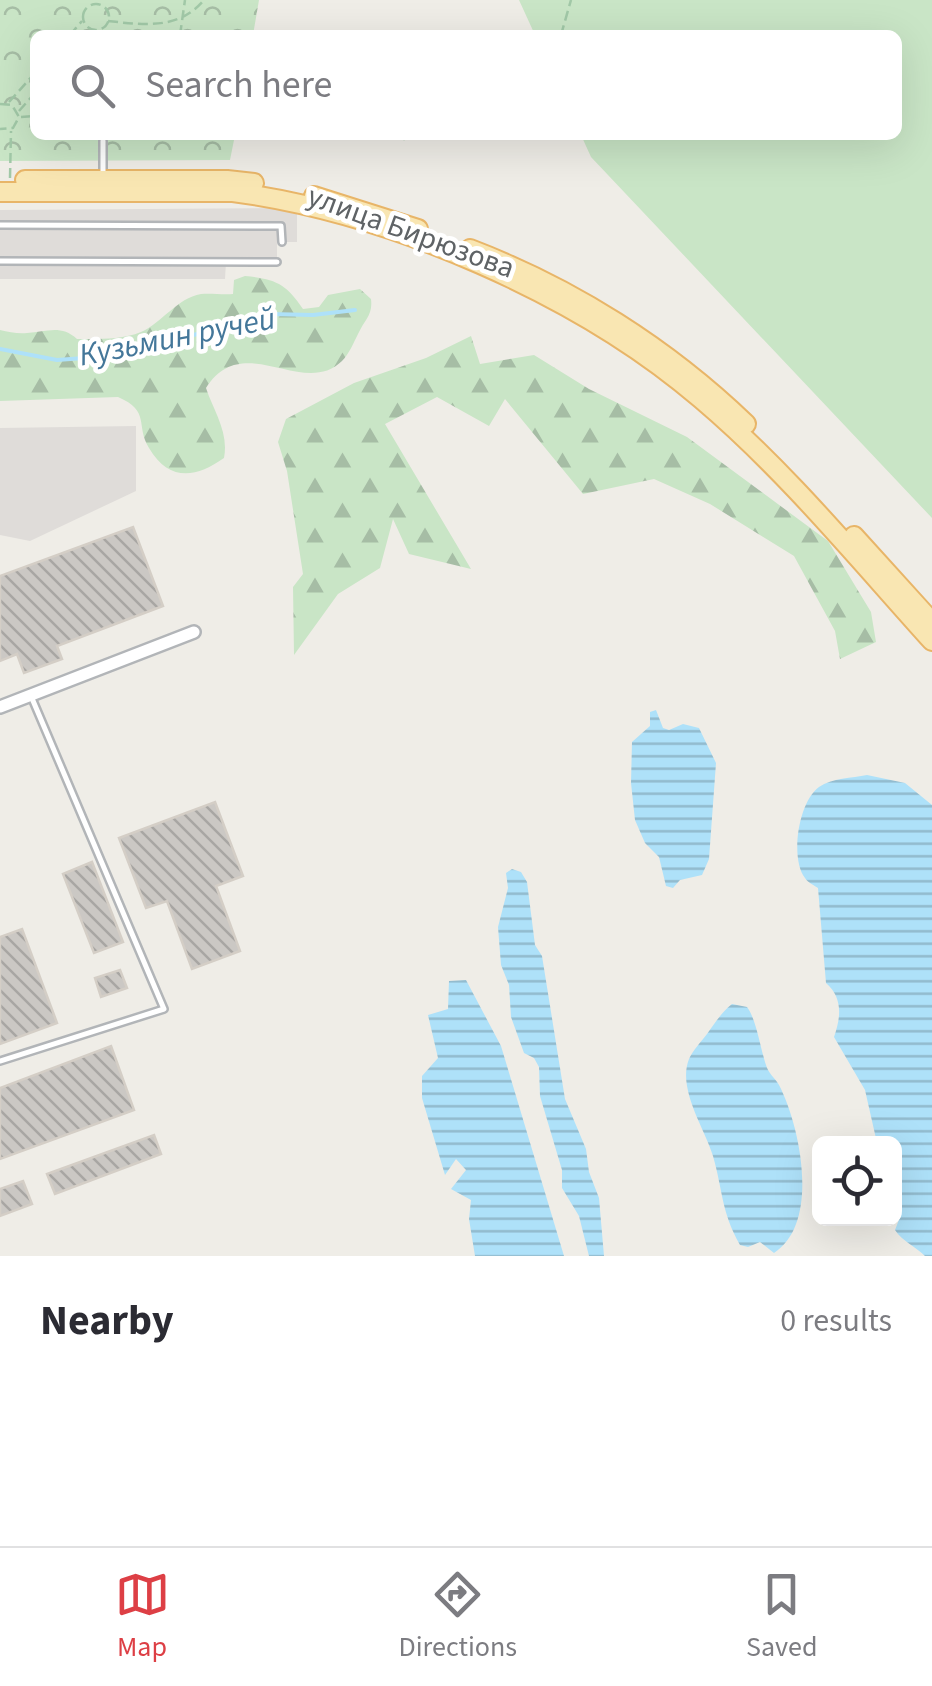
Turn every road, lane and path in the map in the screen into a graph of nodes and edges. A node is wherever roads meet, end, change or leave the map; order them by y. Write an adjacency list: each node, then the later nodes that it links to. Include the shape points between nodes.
1 (86, 0): 7 (path)
2 (110, 0): 6 (path)
3 (185, 0): 8 (path)
4 (204, 0): 8 (path)
5 (571, 0): 14 (path)
6 (102, 4): 7 (path); 10 (path)
7 (86, 7): 9 (path)
8 (182, 19): 10 (path, via 148,26); 13 (path)
9 (83, 20): 11 (path); 12 (path)
10 (108, 21): 12 (path)
11 (74, 30)
12 (92, 30)
13 (180, 30)
14 (562, 30)
15 (30, 79): 17 (path)
16 (30, 100): 19 (path)
17 (8, 103): 18 (path); 19 (path)
18 (0, 104)
19 (19, 114): 20 (path); 22 (path)
20 (30, 115)
21 (0, 129): 22 (path)
22 (11, 129): 25 (path)
23 (104, 141): 24 (lane)
24 (103, 180): 25 (main road, улица Бирюзова); 30 (main road, улица Бирюзова, via 228,180 288,189 494,258 560,290 619,323 720,399)
25 (3, 184): 32 (main road, улица Бирюзова, via 232,192 308,206 538,291 701,398 766,458)
26 (0, 225): 27 (lane, via 282,226)
27 (282, 242)
28 (0, 261): 29 (lane)
29 (276, 262)
30 (932, 622)
31 (194, 632): 33 (street)
32 (932, 641)
33 (30, 696): 34 (street); 35 (lane, via 164,1009)
34 (0, 707)
35 (0, 1061)

